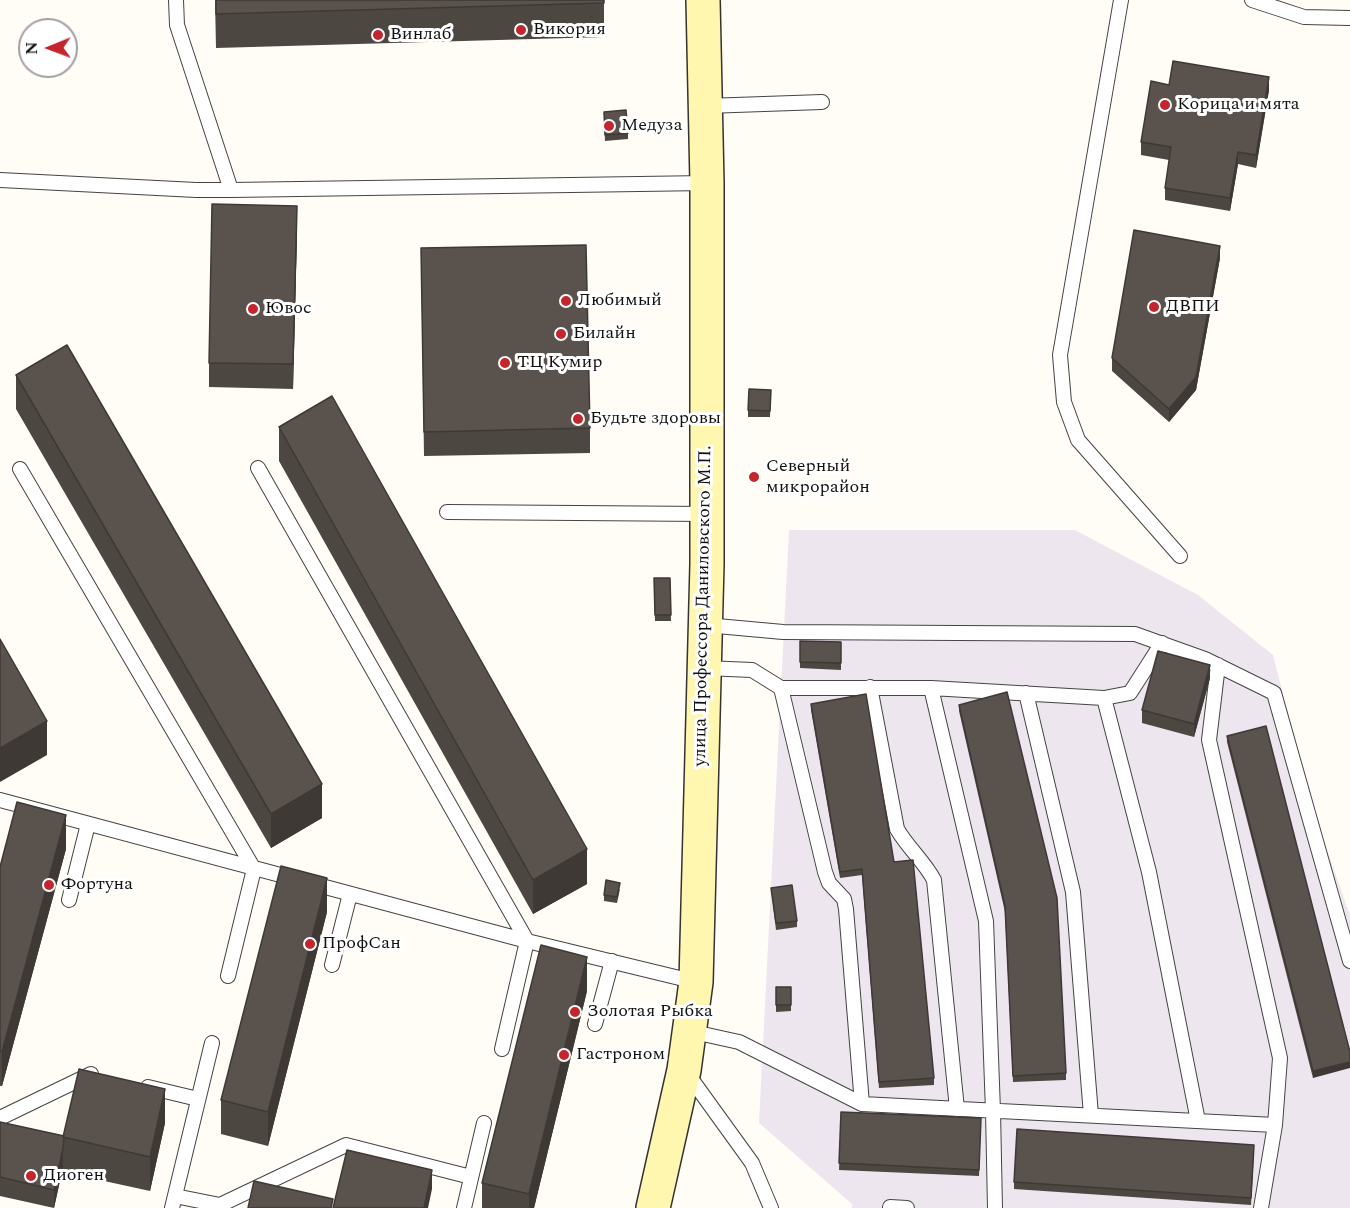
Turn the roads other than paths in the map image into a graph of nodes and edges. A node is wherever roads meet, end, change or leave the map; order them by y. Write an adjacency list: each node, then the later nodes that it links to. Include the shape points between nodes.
1 (176, 0): 10 (lane, via 177,25)
2 (703, 0): 7 (main road, улица Профессора Даниловского М.П.)
3 (1121, 0): 15 (lane, via 1060,355 1064,402 1078,440)
4 (1252, 0): 5 (lane, via 1304,17)
5 (1350, 18)
6 (822, 102): 7 (lane)
7 (706, 106): 9 (main road, улица Профессора Даниловского М.П.)
8 (0, 180): 10 (lane)
9 (707, 183): 10 (lane); 14 (main road, улица Профессора Даниловского М.П.)
10 (231, 190)
11 (258, 468): 30 (lane)
12 (20, 469): 27 (lane)
13 (447, 512): 14 (lane)
14 (707, 514): 16 (main road, улица Профессора Даниловского М.П.)
15 (1180, 556)
16 (705, 625): 17 (lane, via 783,632 1136,634); 19 (main road, улица Профессора Даниловского М.П.)
17 (1162, 643): 18 (lane); 24 (lane, via 1130,693)
18 (1218, 666): 32 (lane, via 1274,693); 51 (lane, via 1209,740 1280,1058)
19 (704, 668): 20 (lane, via 752,670); 35 (main road, улица Профессора Даниловского М.П.)
20 (781, 687): 21 (lane); 44 (lane, via 825,872 829,883 844,899 846,909)
21 (870, 687): 22 (lane); 45 (lane, via 897,829 934,880)
22 (931, 688): 23 (lane); 46 (lane, via 986,921)
23 (1026, 693): 24 (lane); 47 (lane, via 1073,892)
24 (1104, 698): 49 (lane, via 1149,872)
25 (0, 800): 26 (lane)
26 (88, 824): 27 (lane); 29 (lane)
27 (254, 869): 28 (lane); 34 (lane)
28 (350, 894): 30 (lane); 33 (lane)
29 (69, 900)
30 (526, 940): 31 (lane); 39 (lane)
31 (612, 961): 35 (lane); 36 (lane)
32 (1350, 961)
33 (332, 965)
34 (228, 976)
35 (696, 982): 37 (main road, улица Профессора Даниловского М.П.)
36 (595, 1024)
37 (689, 1031): 40 (main road, улица Профессора Даниловского М.П.); 44 (lane, via 739,1042)
38 (212, 1043): 43 (lane)
39 (502, 1049)
40 (684, 1070): 56 (main road, улица Профессора Даниловского М.П.); 57 (lane, via 752,1163)
41 (101, 1077): 48 (lane, via 90,1074)
42 (134, 1084): 43 (lane)
43 (198, 1099): 53 (lane)
44 (862, 1104): 45 (lane)
45 (957, 1109): 46 (lane)
46 (993, 1111): 47 (lane); 59 (lane)
47 (1090, 1115): 49 (lane)
48 (0, 1118)
49 (1198, 1121): 51 (lane)
50 (484, 1123): 52 (lane)
51 (1275, 1125): 60 (lane)
52 (471, 1177): 53 (lane, via 346,1145 220,1204); 55 (lane)
53 (173, 1202)
54 (890, 1207): 58 (lane)
55 (464, 1208)
56 (653, 1208)
57 (771, 1208)
58 (907, 1208)
59 (995, 1208)
60 (1261, 1208)

